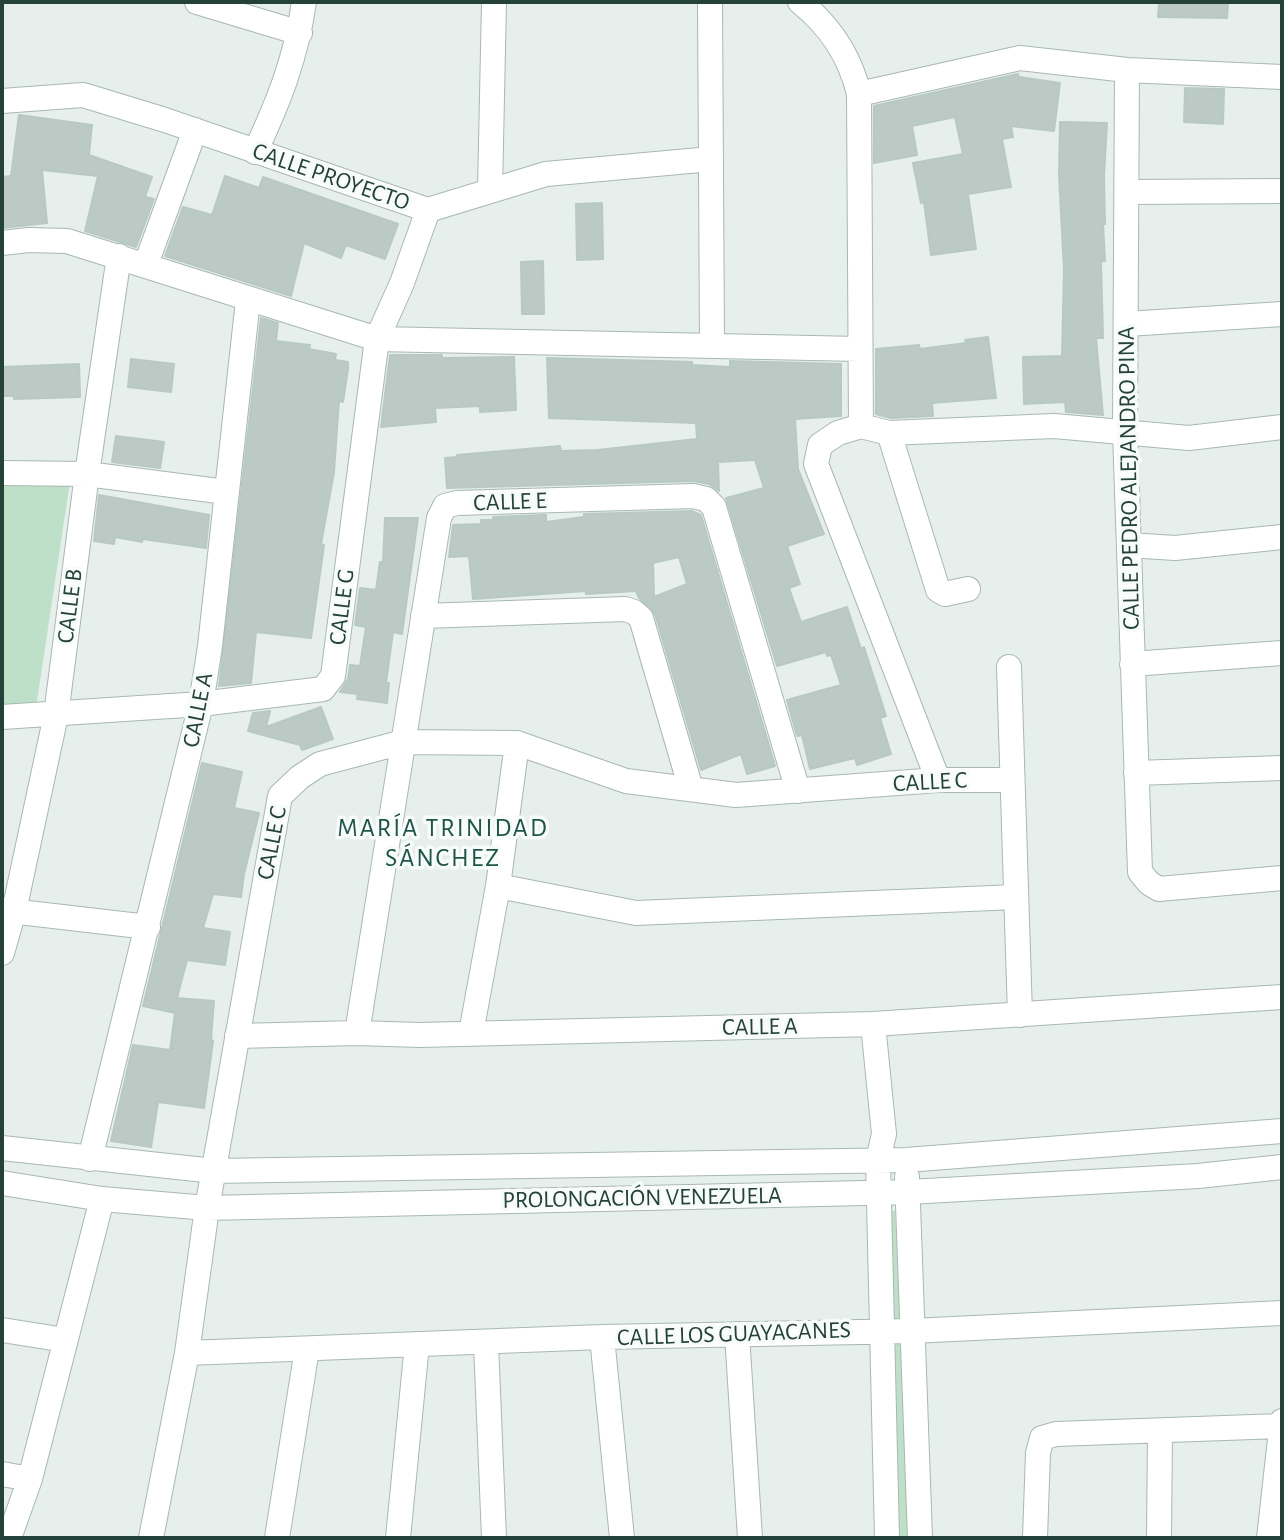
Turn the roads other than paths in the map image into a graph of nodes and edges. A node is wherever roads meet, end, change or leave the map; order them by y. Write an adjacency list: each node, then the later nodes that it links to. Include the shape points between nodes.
1 (197, 2): 6 (street)
2 (304, 2): 6 (street)
3 (494, 2): 14 (street)
4 (710, 2): 13 (street)
5 (800, 2): 9 (street, via 838,41 853,66)
6 (300, 33): 12 (street, via 281,97)
7 (1127, 70): 8 (street); 9 (street, via 1020,58); 16 (street, CALLE PEDRO ALEJANDRO PINA)
8 (1282, 77)
9 (859, 94): 26 (street)
10 (2, 101): 11 (street, CALLE PROYECTO, via 83,95)
11 (195, 130): 12 (street, CALLE PROYECTO); 20 (street)
12 (255, 152): 17 (street, CALLE PROYECTO)
13 (711, 159): 14 (street, CALLE PROYECTO, via 546,174); 25 (street)
14 (490, 191): 17 (street, CALLE PROYECTO)
15 (1282, 191): 16 (street)
16 (1128, 192): 23 (street, CALLE PEDRO ALEJANDRO PINA)
17 (428, 210): 24 (street, CALLE G)
18 (2, 243): 19 (street, via 67,241)
19 (119, 256): 20 (street); 32 (street, CALLE B)
20 (146, 264): 21 (street)
21 (248, 300): 24 (street); 33 (street, CALLE A)
22 (1282, 314): 23 (street)
23 (1127, 324): 29 (street, CALLE PEDRO ALEJANDRO PINA)
24 (377, 339): 25 (street); 41 (street, CALLE G, via 330,684)
25 (712, 345): 26 (street)
26 (860, 349): 27 (street)
27 (861, 426): 30 (street); 48 (street, via 820,445 816,464)
28 (1282, 427): 29 (street, via 1189,438)
29 (1125, 432): 30 (street, via 1054,426); 35 (street, CALLE PEDRO ALEJANDRO PINA)
30 (889, 433): 36 (street, via 938,590 945,594)
31 (2, 473): 32 (street)
32 (87, 474): 33 (street); 42 (street, CALLE B)
33 (226, 492): 41 (street, CALLE A)
34 (1282, 537): 35 (street, via 1175,548)
35 (1129, 545): 39 (street, CALLE PEDRO ALEJANDRO PINA)
36 (968, 589)
37 (423, 616): 44 (street, CALLE E); 50 (street, via 634,612 641,618); 51 (street, CALLE E, via 445,506 706,499 714,507)
38 (1282, 653): 39 (street)
39 (1132, 664): 47 (street, CALLE PEDRO ALEJANDRO PINA)
40 (1009, 667): 49 (street)
41 (201, 704): 42 (street, CALLE G); 56 (street, CALLE A)
42 (56, 715): 43 (street, CALLE G); 55 (street, CALLE B)
43 (2, 717)
44 (403, 742): 45 (street, CALLE C); 61 (street, CALLE E); 63 (street, CALLE C, via 320,764 280,796)
45 (517, 743): 50 (street, CALLE C, via 626,781); 53 (street)
46 (1282, 768): 47 (street)
47 (1136, 773): 52 (street, CALLE PEDRO ALEJANDRO PINA, via 1140,872 1149,883 1159,889)
48 (938, 780): 49 (street, CALLE C); 51 (street, CALLE C)
49 (1012, 780): 54 (street)
50 (691, 789): 51 (street, CALLE C, via 736,795)
51 (798, 791)
52 (1282, 878)
53 (498, 886): 54 (street, via 636,913); 62 (street)
54 (1016, 897): 59 (street)
55 (8, 910): 56 (street); 57 (street, CALLE B)
56 (148, 927): 67 (street, CALLE A)
57 (2, 953)
58 (1282, 997): 59 (street, CALLE A)
59 (1020, 1015): 60 (street, CALLE A)
60 (873, 1024): 62 (street, CALLE A); 65 (street)
61 (357, 1033): 62 (street, CALLE A); 63 (street, CALLE A)
62 (471, 1033)
63 (237, 1036): 71 (street, CALLE C)
64 (1282, 1131): 69 (street, PROLONGACIÓN VENEZUELA)
65 (884, 1134): 68 (street); 69 (street)
66 (2, 1148): 67 (street, PROLONGACIÓN VENEZUELA)
67 (90, 1159): 71 (street, PROLONGACIÓN VENEZUELA)
68 (878, 1160): 69 (street, PROLONGACIÓN VENEZUELA); 71 (street, PROLONGACIÓN VENEZUELA); 74 (street)
69 (906, 1160): 73 (street)
70 (1282, 1167): 73 (street, PROLONGACIÓN VENEZUELA)
71 (214, 1171): 76 (street, CALLE C)
72 (2, 1183): 75 (street, PROLONGACIÓN VENEZUELA)
73 (908, 1192): 74 (street, PROLONGACIÓN VENEZUELA); 80 (street)
74 (878, 1193): 76 (street, PROLONGACIÓN VENEZUELA); 79 (street)
75 (102, 1199): 76 (street, PROLONGACIÓN VENEZUELA); 83 (street)
76 (207, 1208): 87 (street, CALLE C)
77 (1282, 1313): 80 (street, CALLE LOS GUAYACANES)
78 (2, 1330): 83 (street)
79 (882, 1330): 80 (street, CALLE LOS GUAYACANES); 81 (street, CALLE LOS GUAYACANES); 99 (street)
80 (912, 1331): 100 (street)
81 (737, 1334): 82 (street, CALLE LOS GUAYACANES); 98 (street)
82 (602, 1337): 84 (street, CALLE LOS GUAYACANES); 97 (street)
83 (65, 1340): 91 (street)
84 (486, 1343): 85 (street, CALLE LOS GUAYACANES); 96 (street)
85 (417, 1344): 86 (street, CALLE LOS GUAYACANES); 95 (street)
86 (307, 1349): 87 (street, CALLE LOS GUAYACANES); 94 (street)
87 (187, 1353): 93 (street, CALLE C)
88 (1281, 1424): 89 (street); 103 (street)
89 (1160, 1432): 101 (street, via 1042,1438); 102 (street)
90 (2, 1474): 91 (street)
91 (30, 1479): 92 (street)
92 (9, 1538)
93 (151, 1538)
94 (277, 1538)
95 (398, 1538)
96 (494, 1538)
97 (622, 1538)
98 (750, 1538)
99 (887, 1538)
100 (920, 1538)
101 (1035, 1538)
102 (1159, 1538)
103 (1269, 1538)

